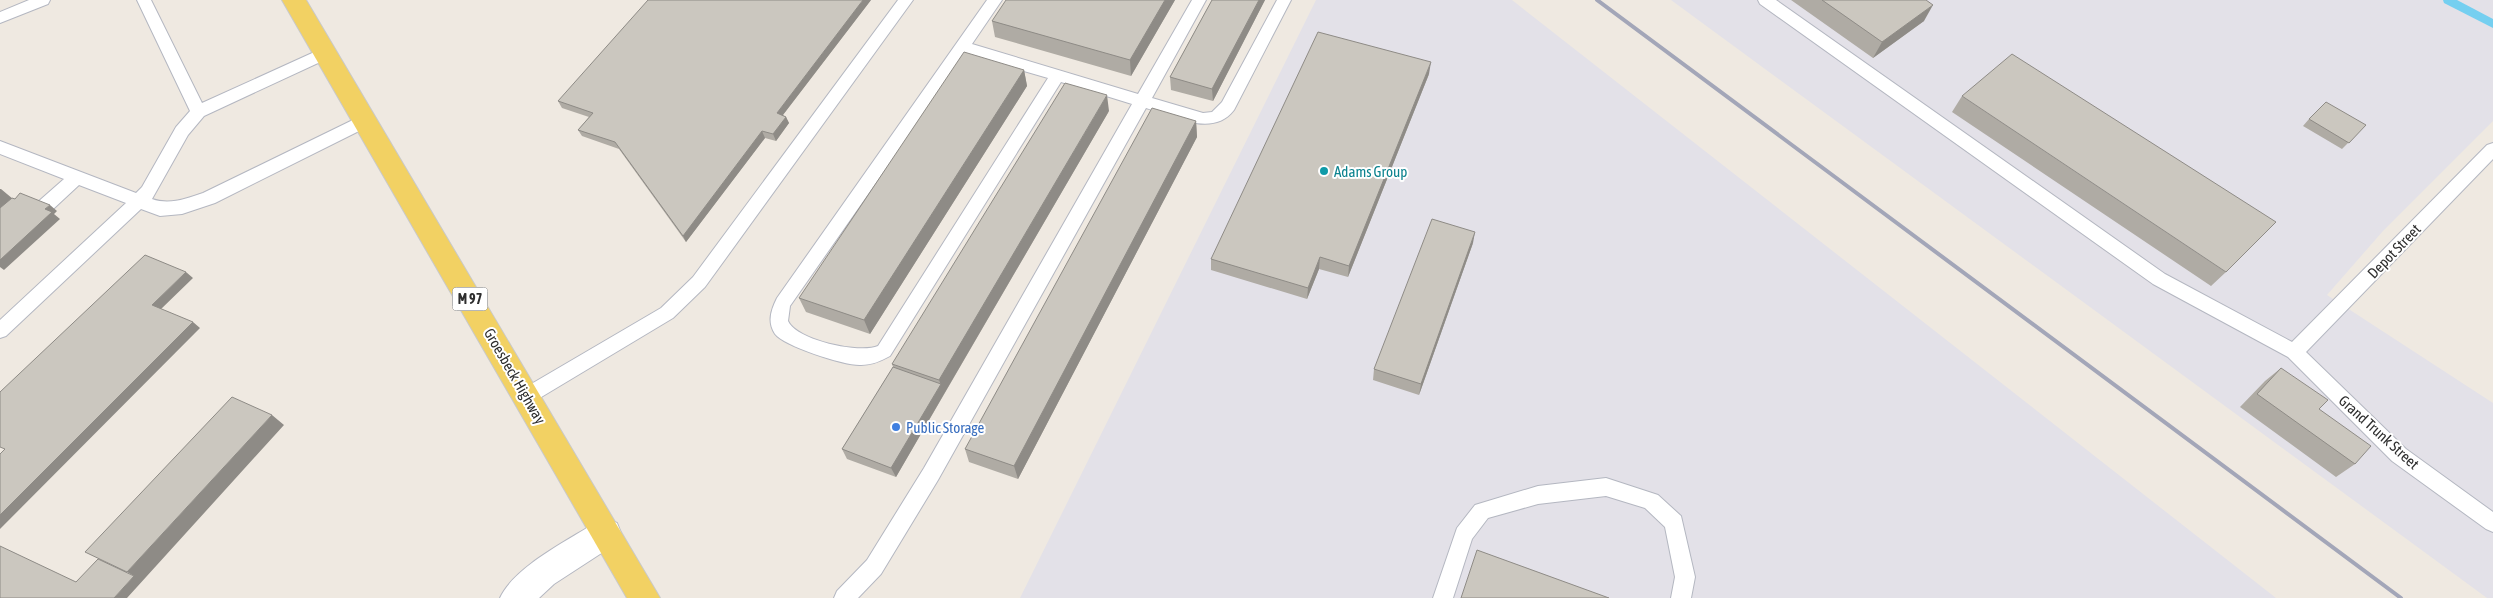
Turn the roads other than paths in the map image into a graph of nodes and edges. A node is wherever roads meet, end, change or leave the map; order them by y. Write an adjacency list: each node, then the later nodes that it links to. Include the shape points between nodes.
1 (43, 0): 9 (lane)
2 (144, 0): 14 (lane)
3 (294, 0): 11 (main road, Groesbeck Highway / M 97)
4 (906, 0): 23 (lane, via 699,282 667,313)
5 (995, 0): 10 (lane)
6 (1199, 0): 13 (lane)
7 (1284, 0): 13 (lane, via 1228,106 1218,117 1203,119)
8 (1764, 0): 22 (lane, Grand Trunk Street, via 2160,279)
9 (0, 18)
10 (962, 47): 12 (lane); 12 (lane, via 783,303 778,323 789,336 855,359 884,351)
11 (326, 53): 14 (lane); 15 (main road, Groesbeck Highway / M 97)
12 (1058, 75): 13 (lane)
13 (1142, 100): 28 (lane, via 931,474 874,567)
14 (198, 112): 19 (lane, via 182,131 156,180)
15 (365, 121): 19 (lane, via 209,198 182,207 160,209); 23 (main road, Groesbeck Highway / M 97)
16 (0, 147): 18 (lane)
17 (2493, 150): 22 (lane, Depot Street)
18 (77, 177): 19 (lane); 20 (lane)
19 (139, 201): 21 (lane)
20 (45, 206)
21 (0, 331)
22 (2294, 352): 24 (lane, Grand Trunk Street, via 2399,455)
23 (527, 396): 25 (main road, Groesbeck Highway / M 97)
24 (2493, 523)
25 (606, 533): 26 (street, via 543,574); 27 (main road, Groesbeck Highway / M 97)
26 (516, 598)
27 (644, 598)
28 (844, 598)
29 (1443, 598): 30 (lane, via 1464,534 1482,511 1538,495 1606,487 1651,501 1674,522 1685,577)
30 (1681, 598)

